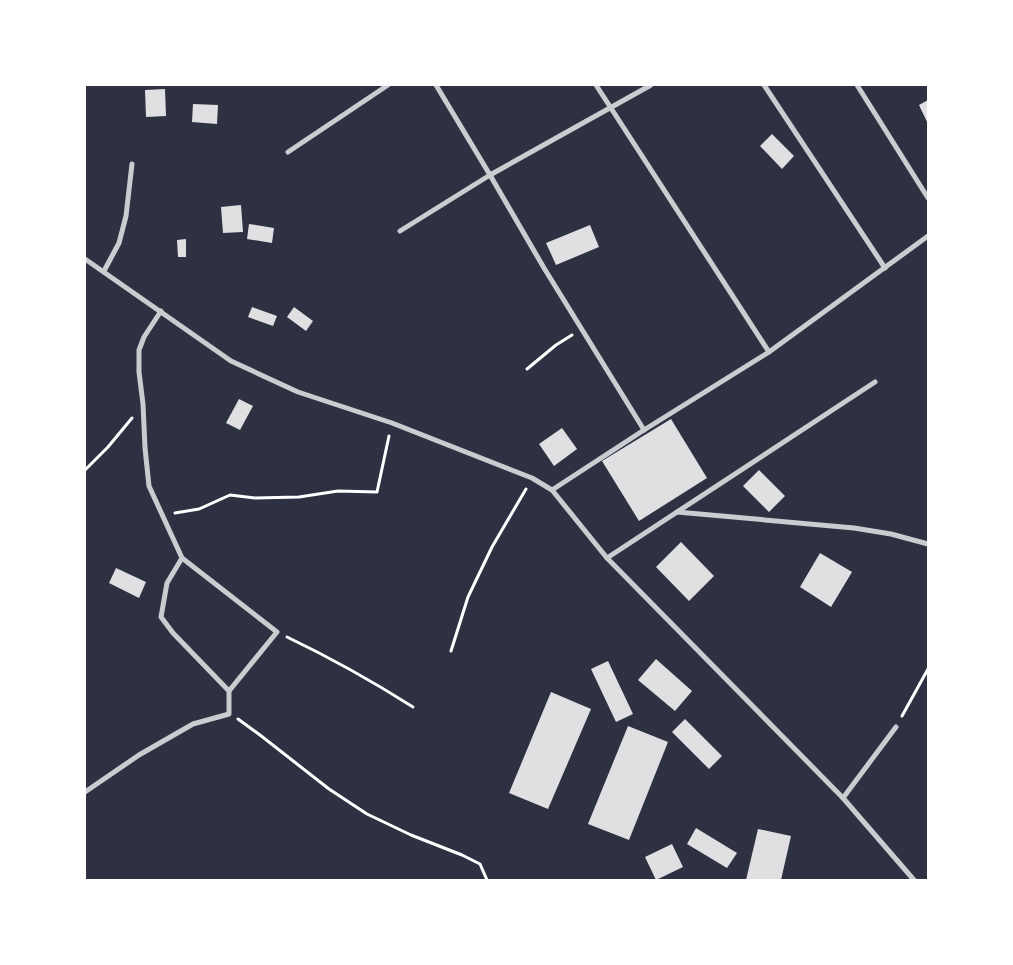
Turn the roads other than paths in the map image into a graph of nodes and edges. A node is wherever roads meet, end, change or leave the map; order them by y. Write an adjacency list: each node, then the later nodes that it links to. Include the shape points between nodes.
1 (388, 85): 8 (street)
2 (436, 85): 10 (street)
3 (596, 85): 7 (street)
4 (651, 85): 7 (street)
5 (764, 85): 15 (street)
6 (857, 85): 11 (street)
7 (610, 108): 10 (street); 18 (street)
8 (288, 152)
9 (132, 164): 16 (street, via 120,243)
10 (490, 175): 12 (street); 20 (street)
11 (928, 198)
12 (400, 231)
13 (928, 236): 15 (street)
14 (85, 259): 16 (street)
15 (885, 268): 18 (street)
16 (104, 271): 17 (street)
17 (161, 311): 21 (street, via 231,360 298,392 392,423 532,478); 24 (street, via 139,350 139,372 149,486)
18 (769, 352): 20 (street)
19 (875, 382): 22 (street)
20 (644, 430): 21 (street)
21 (552, 490): 25 (street)
22 (677, 512): 23 (street, via 854,528); 25 (street)
23 (928, 544)
24 (182, 558): 26 (street, via 167,582 161,617); 26 (street, via 277,632)
25 (607, 558): 29 (street)
26 (228, 691): 28 (street, via 229,714 193,724 139,755)
27 (896, 727): 29 (street)
28 (85, 792)
29 (843, 798): 30 (street)
30 (914, 880)

